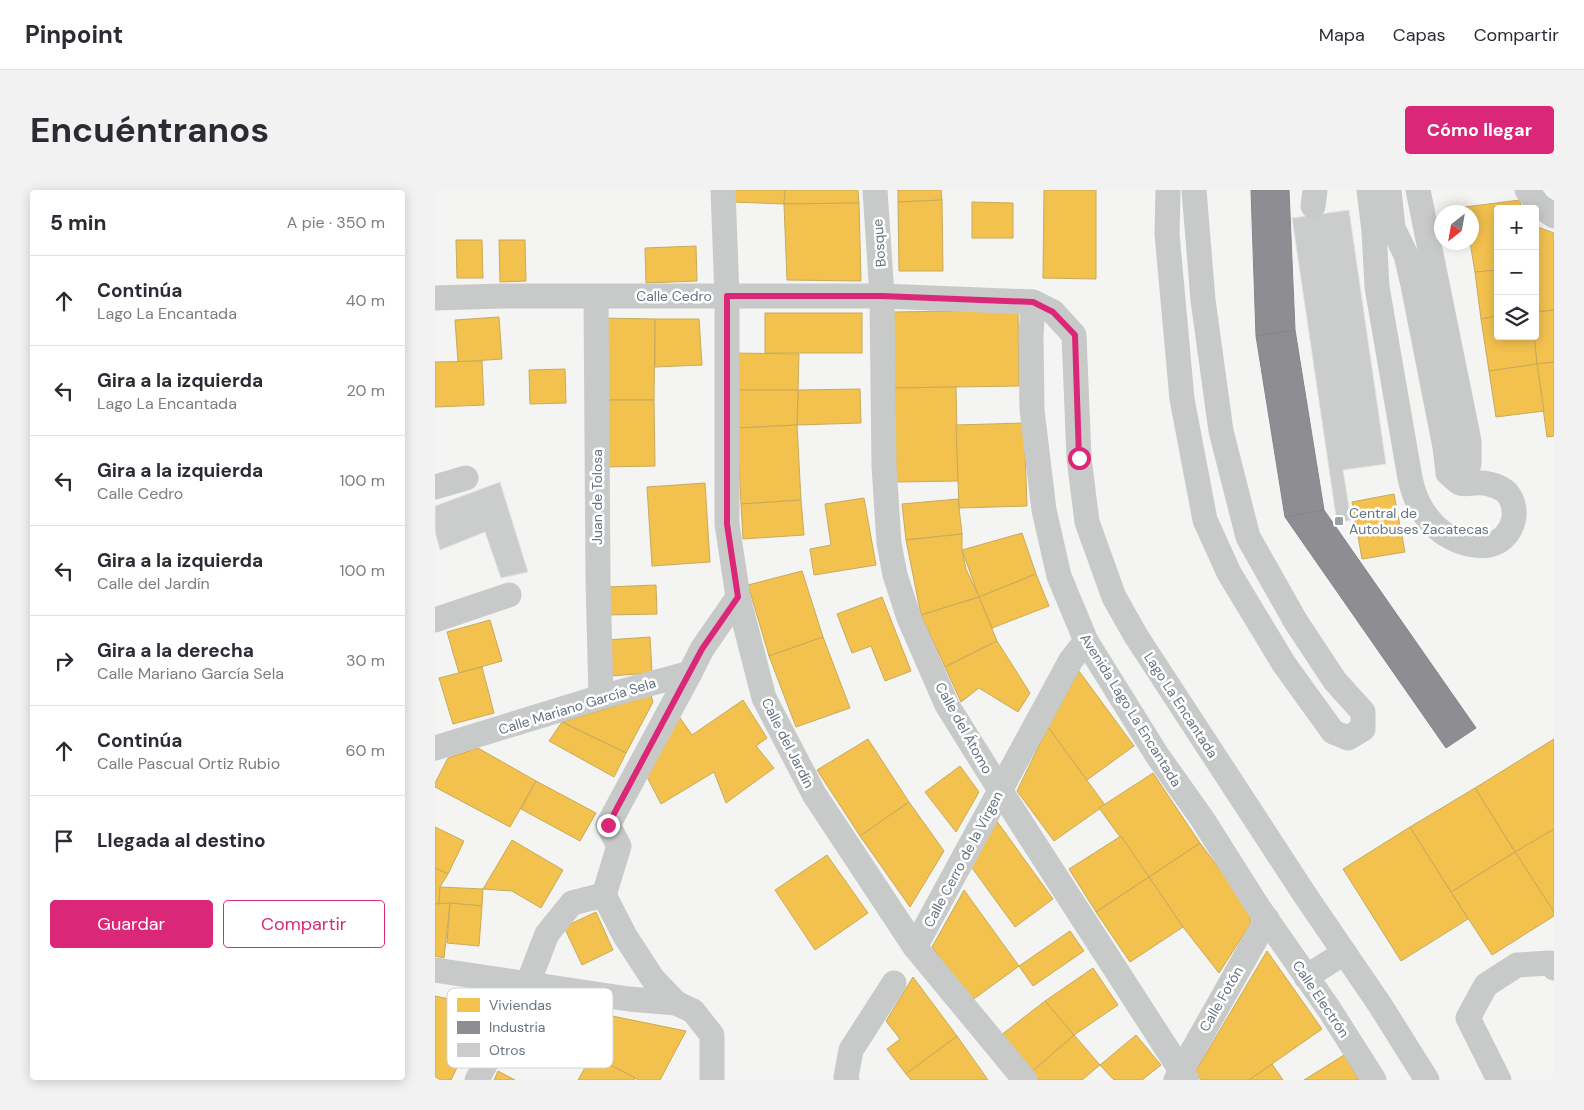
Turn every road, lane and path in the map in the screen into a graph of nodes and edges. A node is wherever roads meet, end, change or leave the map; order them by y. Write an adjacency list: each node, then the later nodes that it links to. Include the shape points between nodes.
1 (723, 190): 11 (street, Calle del Jardín)
2 (875, 190): 12 (street, Bosque)
3 (1168, 190): 4 (street, via 1167,234 1182,399 1205,520 1229,573 1284,664 1333,732 1348,738 1363,729 1363,712 1335,681 1296,622 1248,537 1221,431 1203,300)
4 (1194, 190)
5 (1369, 190): 10 (street)
6 (1389, 190): 10 (street)
7 (1418, 190): 17 (street, via 1469,441 1469,464)
8 (1527, 190): 9 (street, via 1538,205)
9 (1554, 216)
10 (1383, 229): 17 (street, via 1406,255 1448,473); 17 (street, via 1377,287 1415,497 1434,526 1445,534 1479,546 1499,541 1507,535 1515,517 1511,498 1505,491 1487,484)
11 (727, 296): 12 (street, Calle Cedro); 13 (street, Calle Cedro); 20 (street, Calle del Jardín, via 727,524)
12 (882, 296): 15 (street, Calle Cedro); 26 (street, Calle del Átomo, via 883,466 895,575 909,618 947,704)
13 (596, 297): 14 (street, Calle Cedro); 24 (street, Juan de Tolosa)
14 (435, 298)
15 (1033, 302): 22 (street, Avenida Lago La Encantada, via 1032,410 1044,510 1059,576); 30 (street, Lago La Encantada, via 1053,312 1075,335 1079,458 1087,522 1114,597 1157,668)
16 (466, 478): 18 (street)
17 (1461, 483)
18 (435, 487)
19 (509, 595): 21 (street)
20 (738, 597): 23 (street, via 702,649); 29 (street, Calle del Jardín, via 764,698 814,794)
21 (435, 620)
22 (1086, 641): 26 (street, Calle Cerro de la Virgen, via 1071,660); 28 (street, Avenida Lago La Encantada, via 1157,755)
23 (690, 673): 24 (street, Calle Mariano García Sela); 27 (street, via 608,825 619,846)
24 (601, 697): 25 (street, Calle Mariano García Sela)
25 (435, 749)
26 (1000, 790): 29 (street, Calle Cerro de la Virgen); 41 (street, Calle del Átomo)
27 (604, 895): 34 (street, via 572,903 547,934); 39 (street, via 625,936 653,979)
28 (1267, 919): 33 (street, Calle Electrón); 41 (street, Calle Fotón)
29 (915, 947): 45 (street, Calle del Jardín)
30 (1345, 953): 33 (street); 47 (street, Lago La Encantada)
31 (1554, 968): 48 (street, via 1550,964 1517,965 1486,985 1468,1018)
32 (435, 970): 34 (street)
33 (1306, 977): 46 (street, Calle Electrón)
34 (528, 983): 36 (street); 37 (street)
35 (894, 983): 44 (street, via 851,1050)
36 (525, 988)
37 (560, 988)
38 (613, 996): 39 (street)
39 (676, 1003): 43 (street, via 693,1011 712,1035)
40 (483, 1068): 42 (street)
41 (1181, 1077)
42 (477, 1080)
43 (712, 1080)
44 (847, 1080)
45 (1025, 1080)
46 (1374, 1080)
47 (1427, 1080)
48 (1499, 1080)

